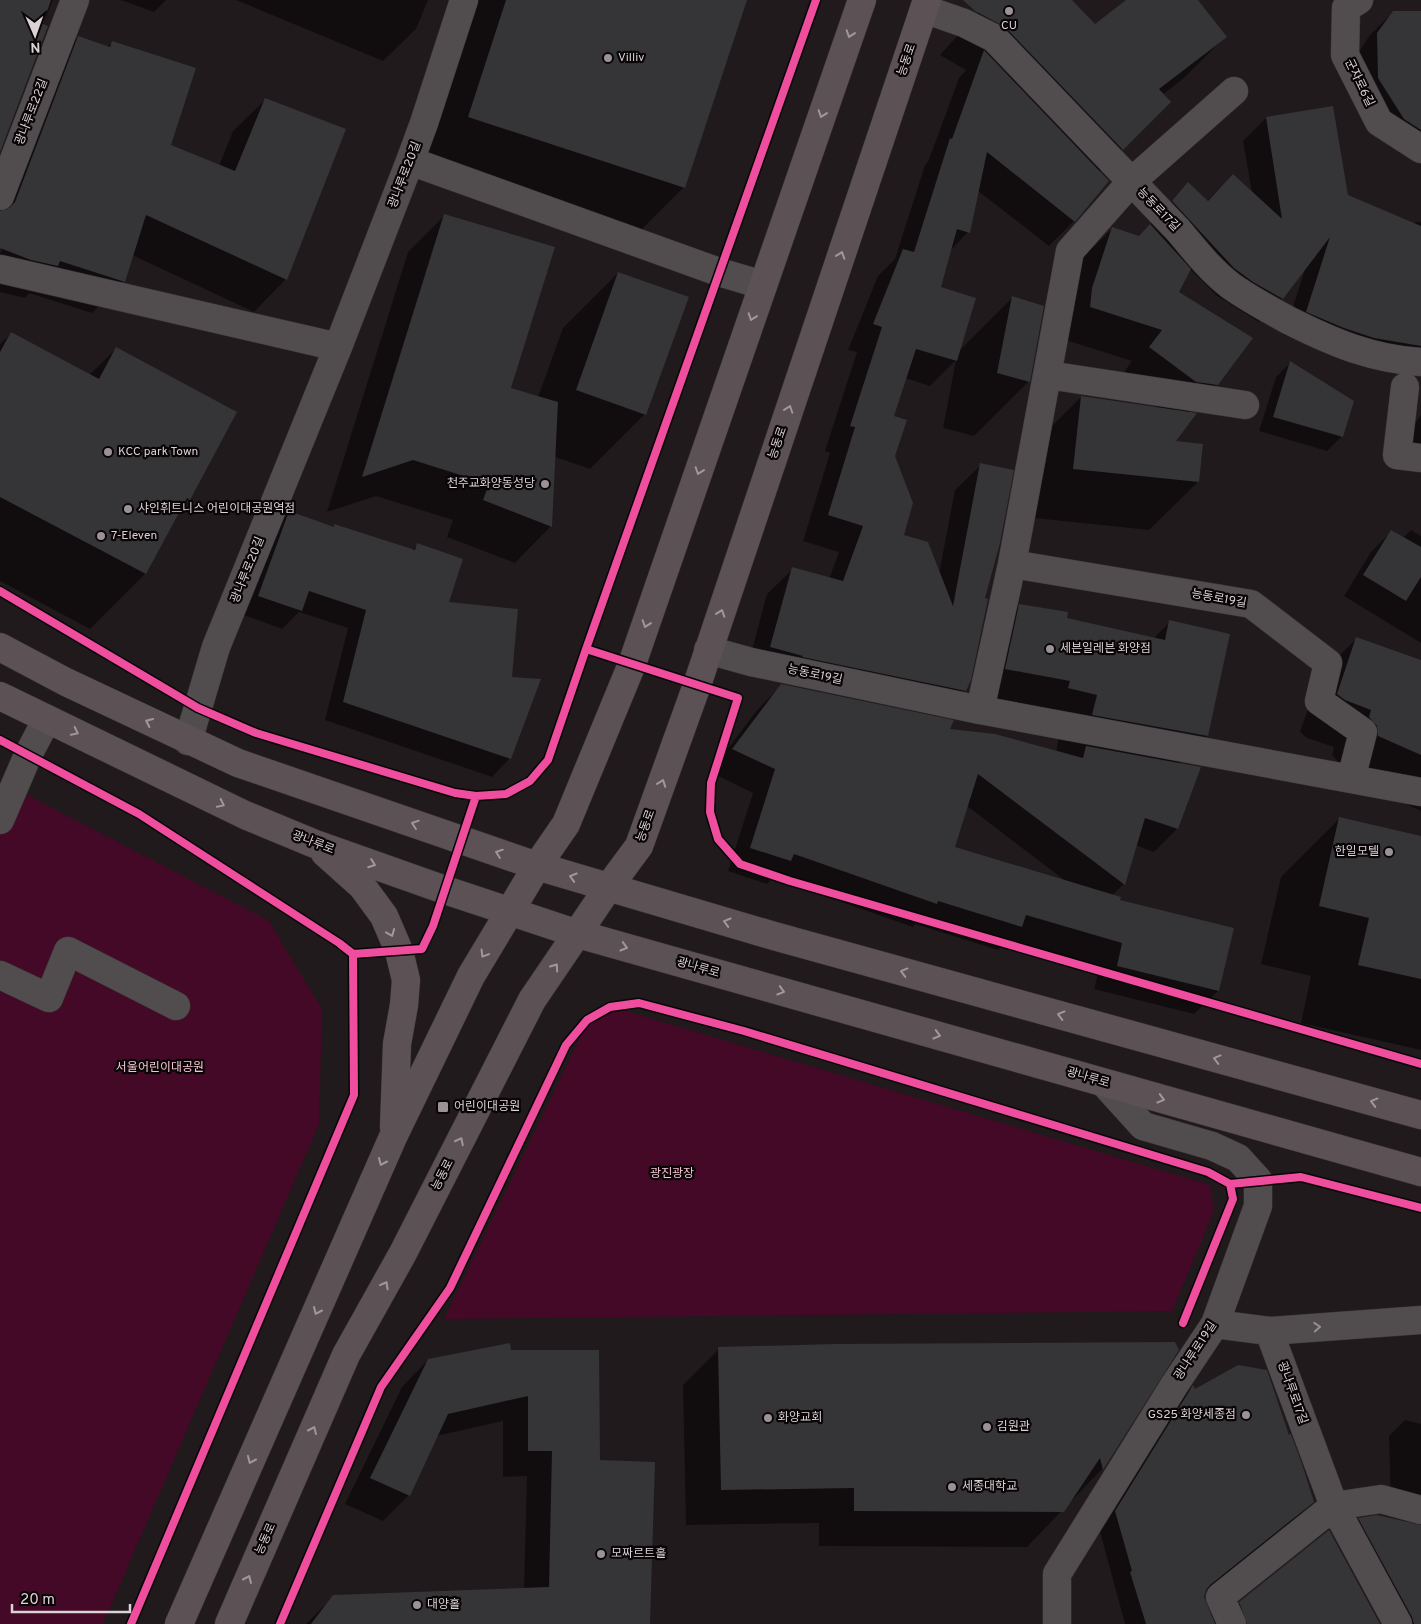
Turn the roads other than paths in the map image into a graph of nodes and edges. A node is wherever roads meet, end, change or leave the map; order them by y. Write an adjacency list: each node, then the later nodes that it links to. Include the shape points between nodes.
1 (75, 0): 10 (street, 광나루로22길)
2 (464, 0): 8 (street, 광나루로20길)
3 (862, 0): 12 (main road, one-way to 12)
4 (1359, 0): 7 (street, 군자로6길, via 1346,8 1345,55 1379,122)
5 (926, 4): 9 (street, 능동로17길, via 994,38); 21 (main road, 능동로, one-way to 5)
6 (1234, 91): 9 (street)
7 (1421, 149)
8 (410, 162): 12 (street); 13 (street, 광나루로20길)
9 (1131, 182): 14 (street, 능동로17길, via 1201,258 1230,285 1262,306 1345,347 1375,356); 15 (street, via 1070,251)
10 (0, 196)
11 (0, 269): 13 (street)
12 (763, 285): 30 (main road, one-way to 30, via 632,664 566,824)
13 (338, 347): 25 (street, 광나루로20길, via 216,647)
14 (1421, 362)
15 (1048, 374): 17 (street); 19 (street)
16 (1404, 387): 18 (street, via 1396,455)
17 (1245, 405)
18 (1421, 458)
19 (1012, 564): 23 (street); 26 (street, 능동로19길, via 1251,604 1328,663 1319,701 1363,732)
20 (0, 646): 25 (main road, one-way to 20, via 66,682)
21 (708, 650): 23 (street, 능동로19길); 31 (main road, 능동로, one-way to 21, via 639,846)
22 (0, 696): 24 (main road, 광나루로)
23 (980, 710): 26 (street, 능동로19길)
24 (47, 719): 28 (street); 29 (main road, 광나루로, one-way to 29, via 245,815)
25 (188, 740): 30 (main road, one-way to 25, via 238,763)
26 (1352, 779): 27 (street, 능동로19길)
27 (1421, 792)
28 (0, 820)
29 (315, 844): 32 (main road, 광나루로, one-way to 32); 38 (main road, one-way to 38, via 362,886 384,916 404,970 406,980 397,1044)
30 (537, 866): 31 (main road, one-way to 30); 32 (main road)
31 (608, 888): 33 (main road, 능동로); 37 (main road, one-way to 31)
32 (510, 912): 33 (main road, 광나루로); 38 (main road, one-way to 38, via 471,976)
33 (578, 934): 36 (main road, 광나루로, one-way to 36); 46 (main road, 능동로, one-way to 33, via 346,1355 403,1253 532,1000)
34 (0, 975): 35 (street, via 49,998 68,951)
35 (176, 1006)
36 (1104, 1083): 39 (main road, 광나루로, one-way to 39); 41 (street, 광나루로19길, via 1143,1126 1212,1146 1238,1158 1258,1180 1258,1206)
37 (1421, 1115)
38 (393, 1137): 45 (main road, one-way to 45)
39 (1421, 1172)
40 (1421, 1320): 42 (street, one-way to 40)
41 (1215, 1324): 42 (street); 47 (street, 광나루로19길, via 1057,1574)
42 (1269, 1331): 43 (street, 광나루로17길)
43 (1334, 1506): 44 (street, via 1381,1499); 48 (street, via 1220,1597); 49 (street, 광나루로17길)
44 (1421, 1510)
45 (179, 1624)
46 (229, 1624)
47 (1057, 1624)
48 (1232, 1624)
49 (1398, 1624)

